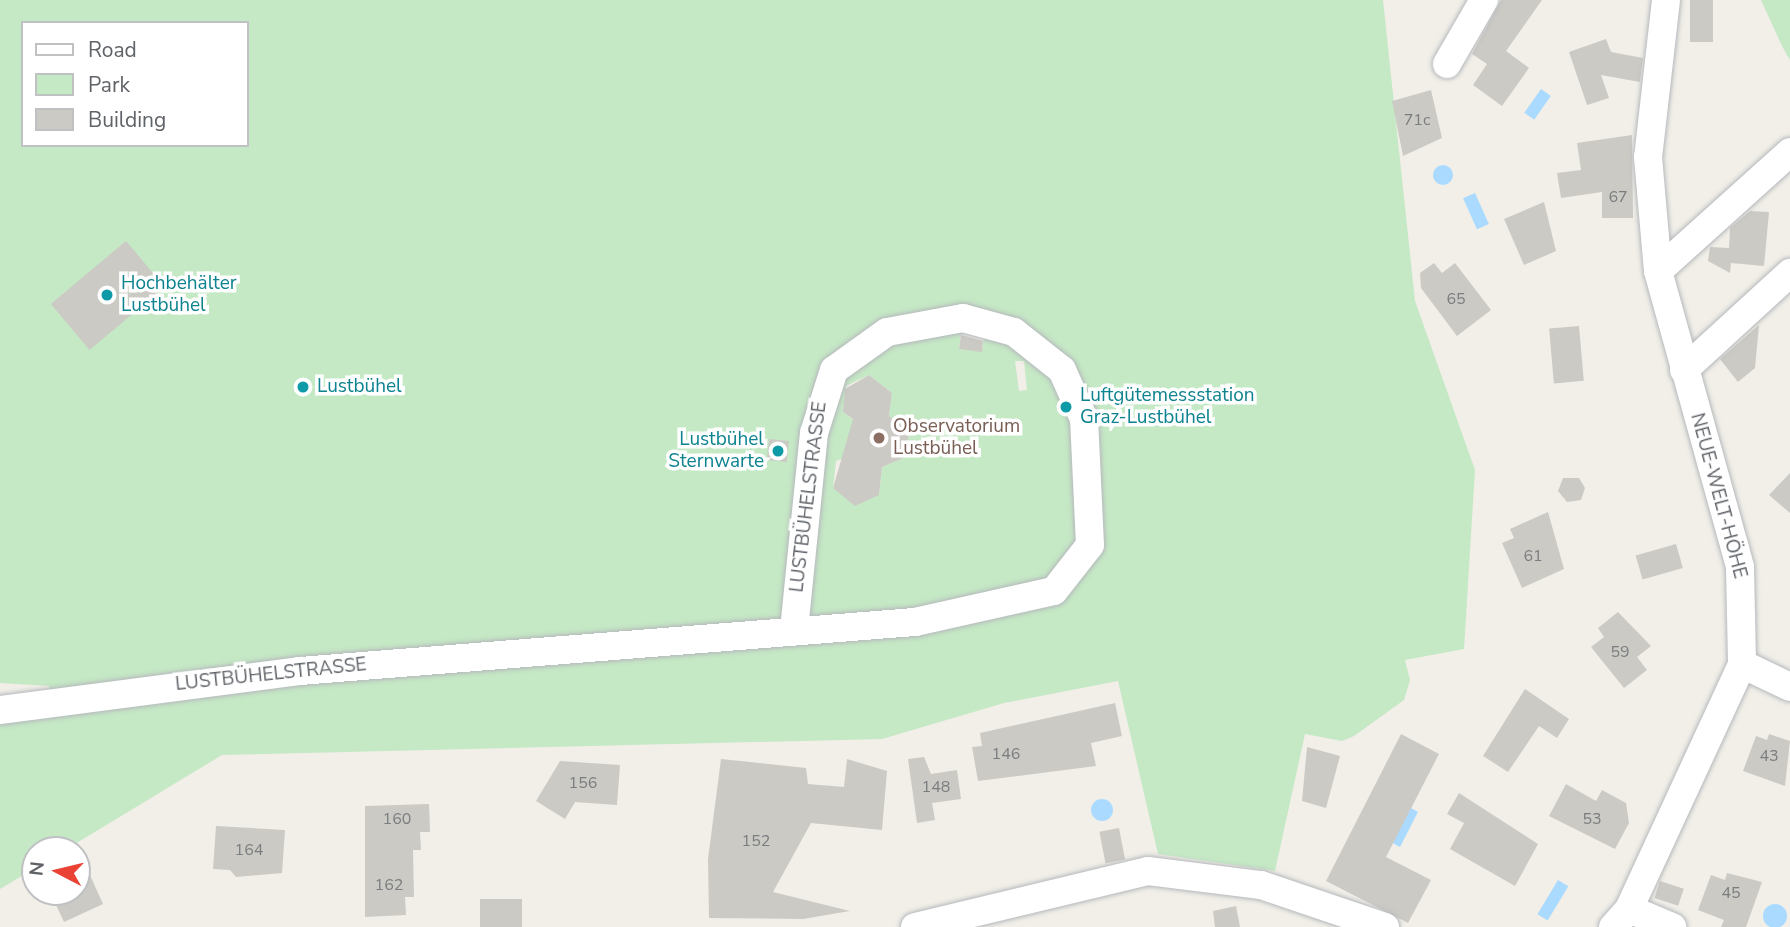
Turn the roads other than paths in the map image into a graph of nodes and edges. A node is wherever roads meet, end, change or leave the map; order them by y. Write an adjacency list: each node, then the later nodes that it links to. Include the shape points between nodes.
1 (1484, 0): 3 (street)
2 (1667, 0): 5 (street, NEUE-WELT-HÖHE, via 1648,157)
3 (1447, 64)
4 (1790, 152): 5 (street)
5 (1658, 271): 7 (street, NEUE-WELT-HÖHE)
6 (1790, 273): 7 (street)
7 (1684, 370): 9 (street, NEUE-WELT-HÖHE, via 1740,567)
8 (794, 631): 8 (street, LUSTBÜHELSTRASSE, via 915,622 1054,591 1090,545 1084,419 1062,370 1014,332 951,318 887,332 834,370 814,433); 11 (street, LUSTBÜHELSTRASSE, via 300,671)
9 (1742, 664): 10 (street); 12 (street, NEUE-WELT-HÖHE)
10 (1790, 687)
11 (0, 710)
12 (1621, 918): 16 (street, NEUE-WELT-HÖHE)
13 (1364, 921): 14 (street, via 1261,885 1147,871); 15 (street)
14 (915, 927)
15 (1385, 927)
16 (1672, 927)

